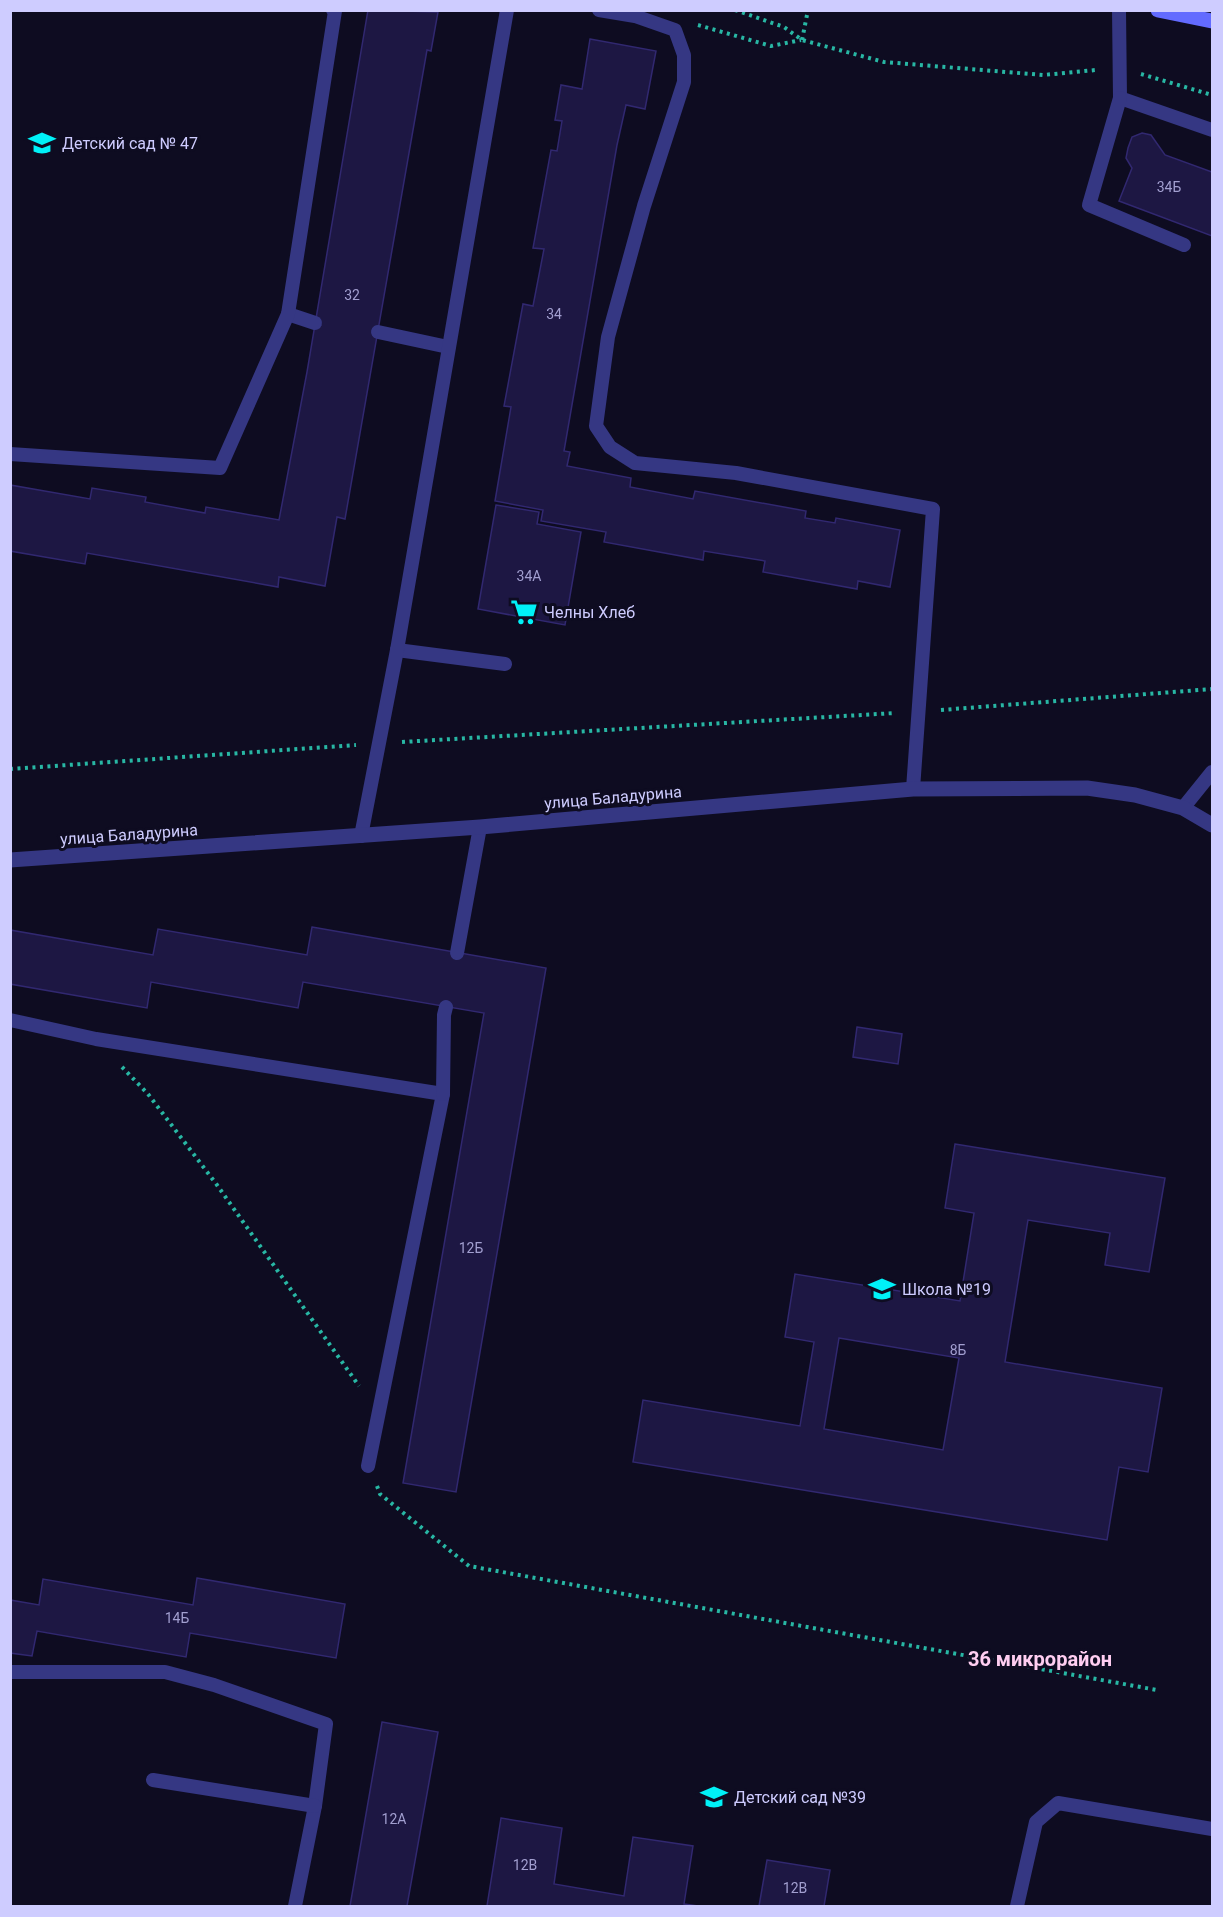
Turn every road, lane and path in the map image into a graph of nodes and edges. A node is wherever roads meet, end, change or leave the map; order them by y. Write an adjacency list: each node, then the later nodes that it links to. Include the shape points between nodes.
1 (333, 10): 16 (lane)
2 (507, 10): 19 (lane)
3 (599, 10): 24 (lane, via 635,16 675,30 684,55 684,82 608,337 596,426 610,447 635,463 736,473 933,509)
4 (735, 10): 10 (path, via 784,27)
5 (808, 10): 10 (path)
6 (1119, 10): 11 (lane)
7 (1158, 10): 8 (main road)
8 (1212, 21)
9 (694, 23): 10 (path, via 771,46)
10 (802, 40): 11 (path, via 884,62 1043,75)
11 (1119, 68): 12 (path); 13 (lane)
12 (1212, 95)
13 (1120, 98): 14 (lane); 15 (lane, via 1089,205)
14 (1212, 130)
15 (1184, 245)
16 (288, 314): 17 (lane); 20 (lane, via 220,468)
17 (315, 323)
18 (378, 332): 19 (lane)
19 (448, 347): 21 (lane)
20 (10, 454)
21 (397, 650): 22 (lane); 25 (lane)
22 (505, 664)
23 (1212, 689): 24 (path)
24 (918, 712): 25 (path); 28 (lane)
25 (379, 743): 26 (path); 32 (lane)
26 (10, 769)
27 (1212, 772): 29 (lane)
28 (913, 789): 29 (street, улица Баладурина, via 1087,788); 31 (street, улица Баладурина)
29 (1183, 808): 30 (street, улица Баладурина)
30 (1212, 825)
31 (480, 827): 32 (street, улица Баладурина); 34 (lane)
32 (361, 836): 33 (street, улица Баладурина)
33 (10, 860)
34 (457, 952)
35 (446, 1007): 38 (lane)
36 (10, 1020): 37 (lane)
37 (96, 1039): 38 (lane); 39 (path, via 155,1103 217,1185)
38 (443, 1094): 40 (lane)
39 (362, 1391)
40 (368, 1466): 42 (path, via 380,1494 469,1566)
41 (10, 1672): 44 (lane, via 165,1672 326,1724)
42 (1157, 1690)
43 (153, 1780): 44 (lane)
44 (315, 1806): 46 (lane)
45 (1212, 1829): 47 (lane, via 1058,1803 1036,1822)
46 (296, 1906)
47 (1017, 1906)

